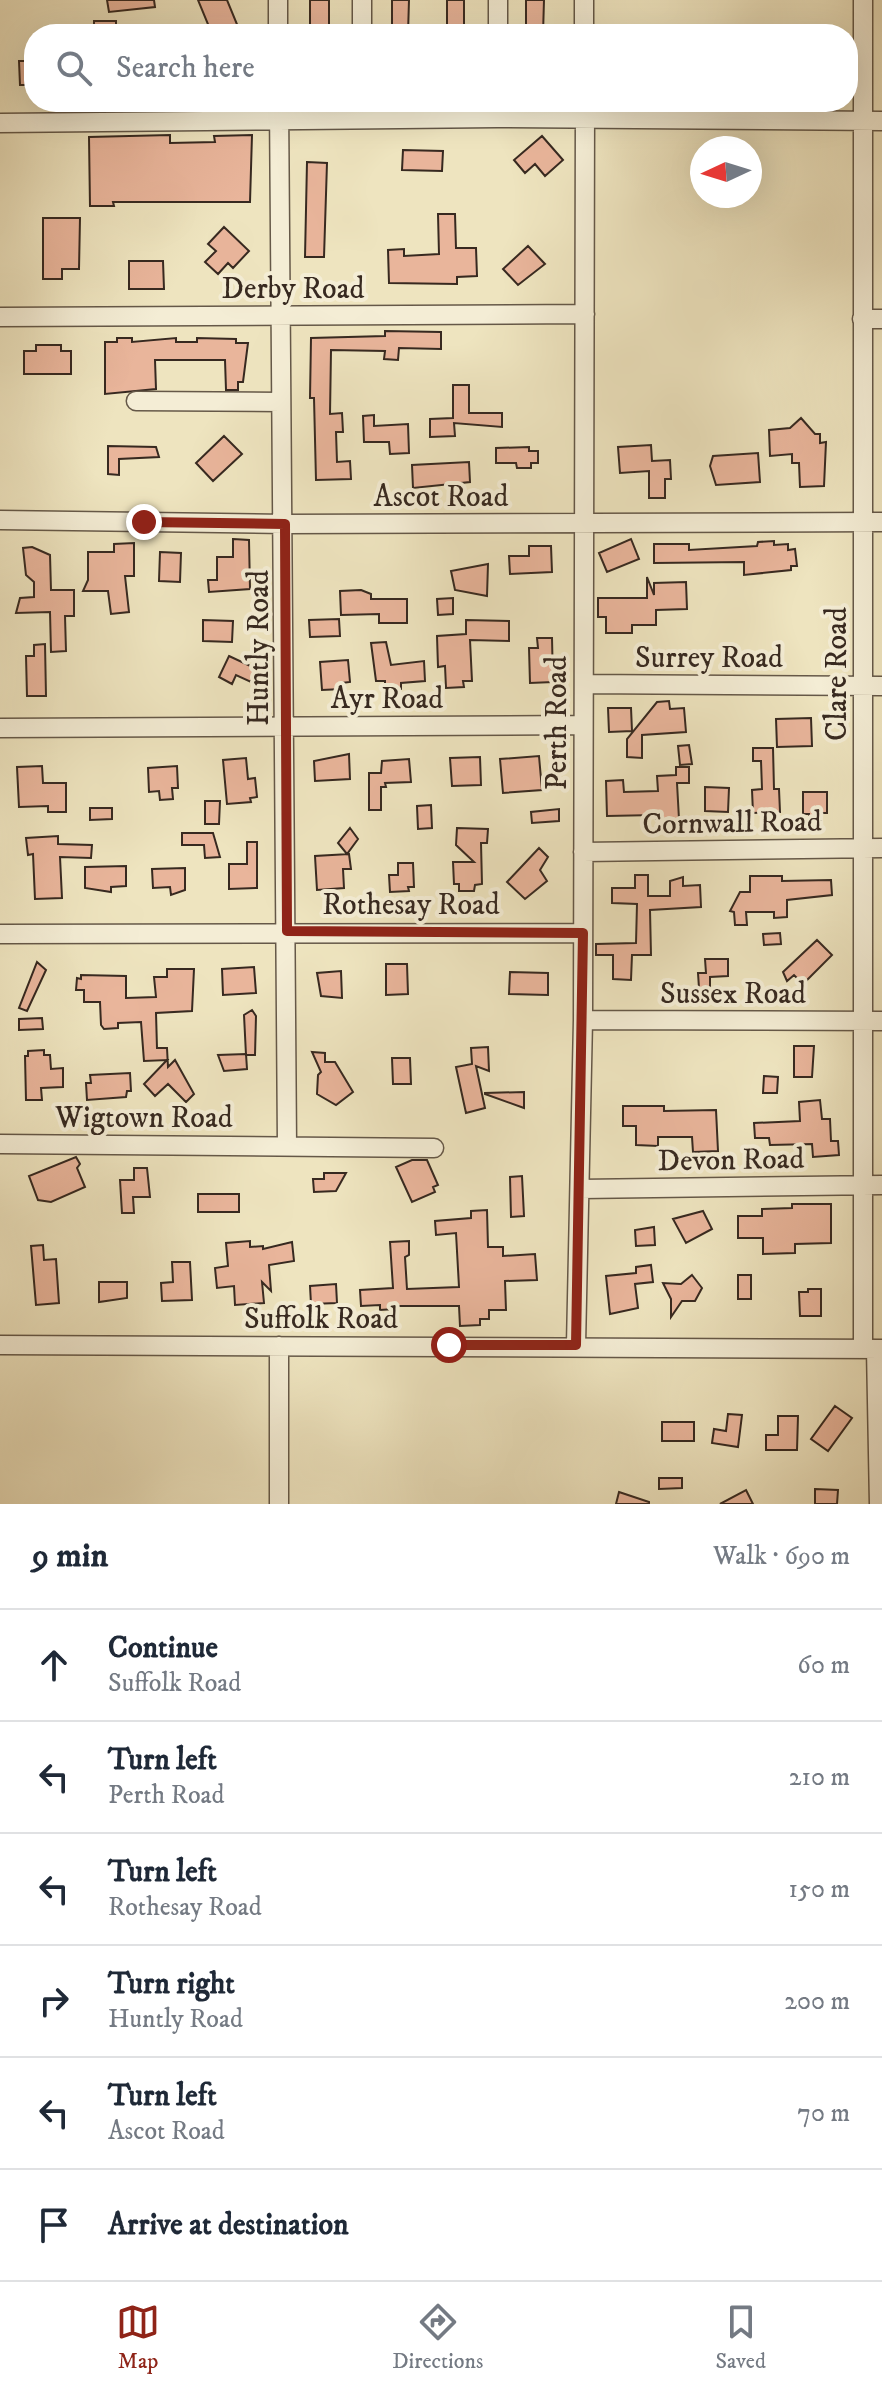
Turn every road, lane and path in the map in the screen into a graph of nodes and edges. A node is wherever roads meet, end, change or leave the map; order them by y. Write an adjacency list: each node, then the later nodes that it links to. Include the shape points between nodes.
1 (278, 0): 6 (street)
2 (362, 0): 7 (street)
3 (498, 0): 8 (street)
4 (584, 0): 9 (street)
5 (863, 0): 14 (street, Clare Road)
6 (278, 24)
7 (362, 24)
8 (498, 24)
9 (584, 24)
10 (256, 112): 16 (street)
11 (279, 112): 19 (street, Huntly Road)
12 (585, 112): 17 (street, Perth Road)
13 (635, 112): 14 (street)
14 (862, 121): 15 (street); 20 (street, Clare Road)
15 (882, 121)
16 (0, 123)
17 (585, 314): 19 (street, Derby Road); 26 (street, Perth Road)
18 (0, 317): 19 (street, Derby Road)
19 (280, 317): 23 (street, Huntly Road)
20 (862, 319): 21 (street); 25 (street, Clare Road)
21 (882, 319)
22 (136, 401): 23 (street)
23 (281, 402): 27 (street, Huntly Road)
24 (0, 520): 27 (street, Ascot Road)
25 (873, 522): 26 (street, Ascot Road); 29 (street, Clare Road)
26 (584, 523): 27 (street, Ascot Road); 28 (street, Perth Road)
27 (285, 524): 31 (street, Huntly Road)
28 (584, 684): 29 (street, Surrey Road); 30 (street, Perth Road)
29 (874, 686): 33 (street, Clare Road)
30 (583, 725): 31 (street, Ayr Road); 34 (street, Perth Road)
31 (286, 727): 32 (street, Ayr Road); 35 (street, Huntly Road)
32 (0, 728)
33 (873, 848): 34 (street, Cornwall Road); 39 (street, Clare Road)
34 (583, 852): 36 (street, Perth Road)
35 (287, 931): 36 (street, Rothesay Road); 37 (street, Rothesay Road); 41 (street, Huntly Road)
36 (583, 933): 38 (street, Perth Road)
37 (0, 934)
38 (583, 1020): 39 (street, Sussex Road); 44 (street, Perth Road)
39 (873, 1021): 43 (street, Clare Road)
40 (0, 1144): 41 (street, Wigtown Road)
41 (287, 1146): 42 (street, Wigtown Road)
42 (434, 1148)
43 (874, 1185): 44 (street, Devon Road); 48 (street, Clare Road)
44 (581, 1189): 46 (street, Perth Road)
45 (0, 1345): 47 (street, Suffolk Road)
46 (576, 1345): 47 (street, Suffolk Road); 48 (street, Suffolk Road)
47 (279, 1346): 49 (street)
48 (874, 1349): 50 (street, Clare Road)
49 (279, 1504)
50 (879, 1504)

